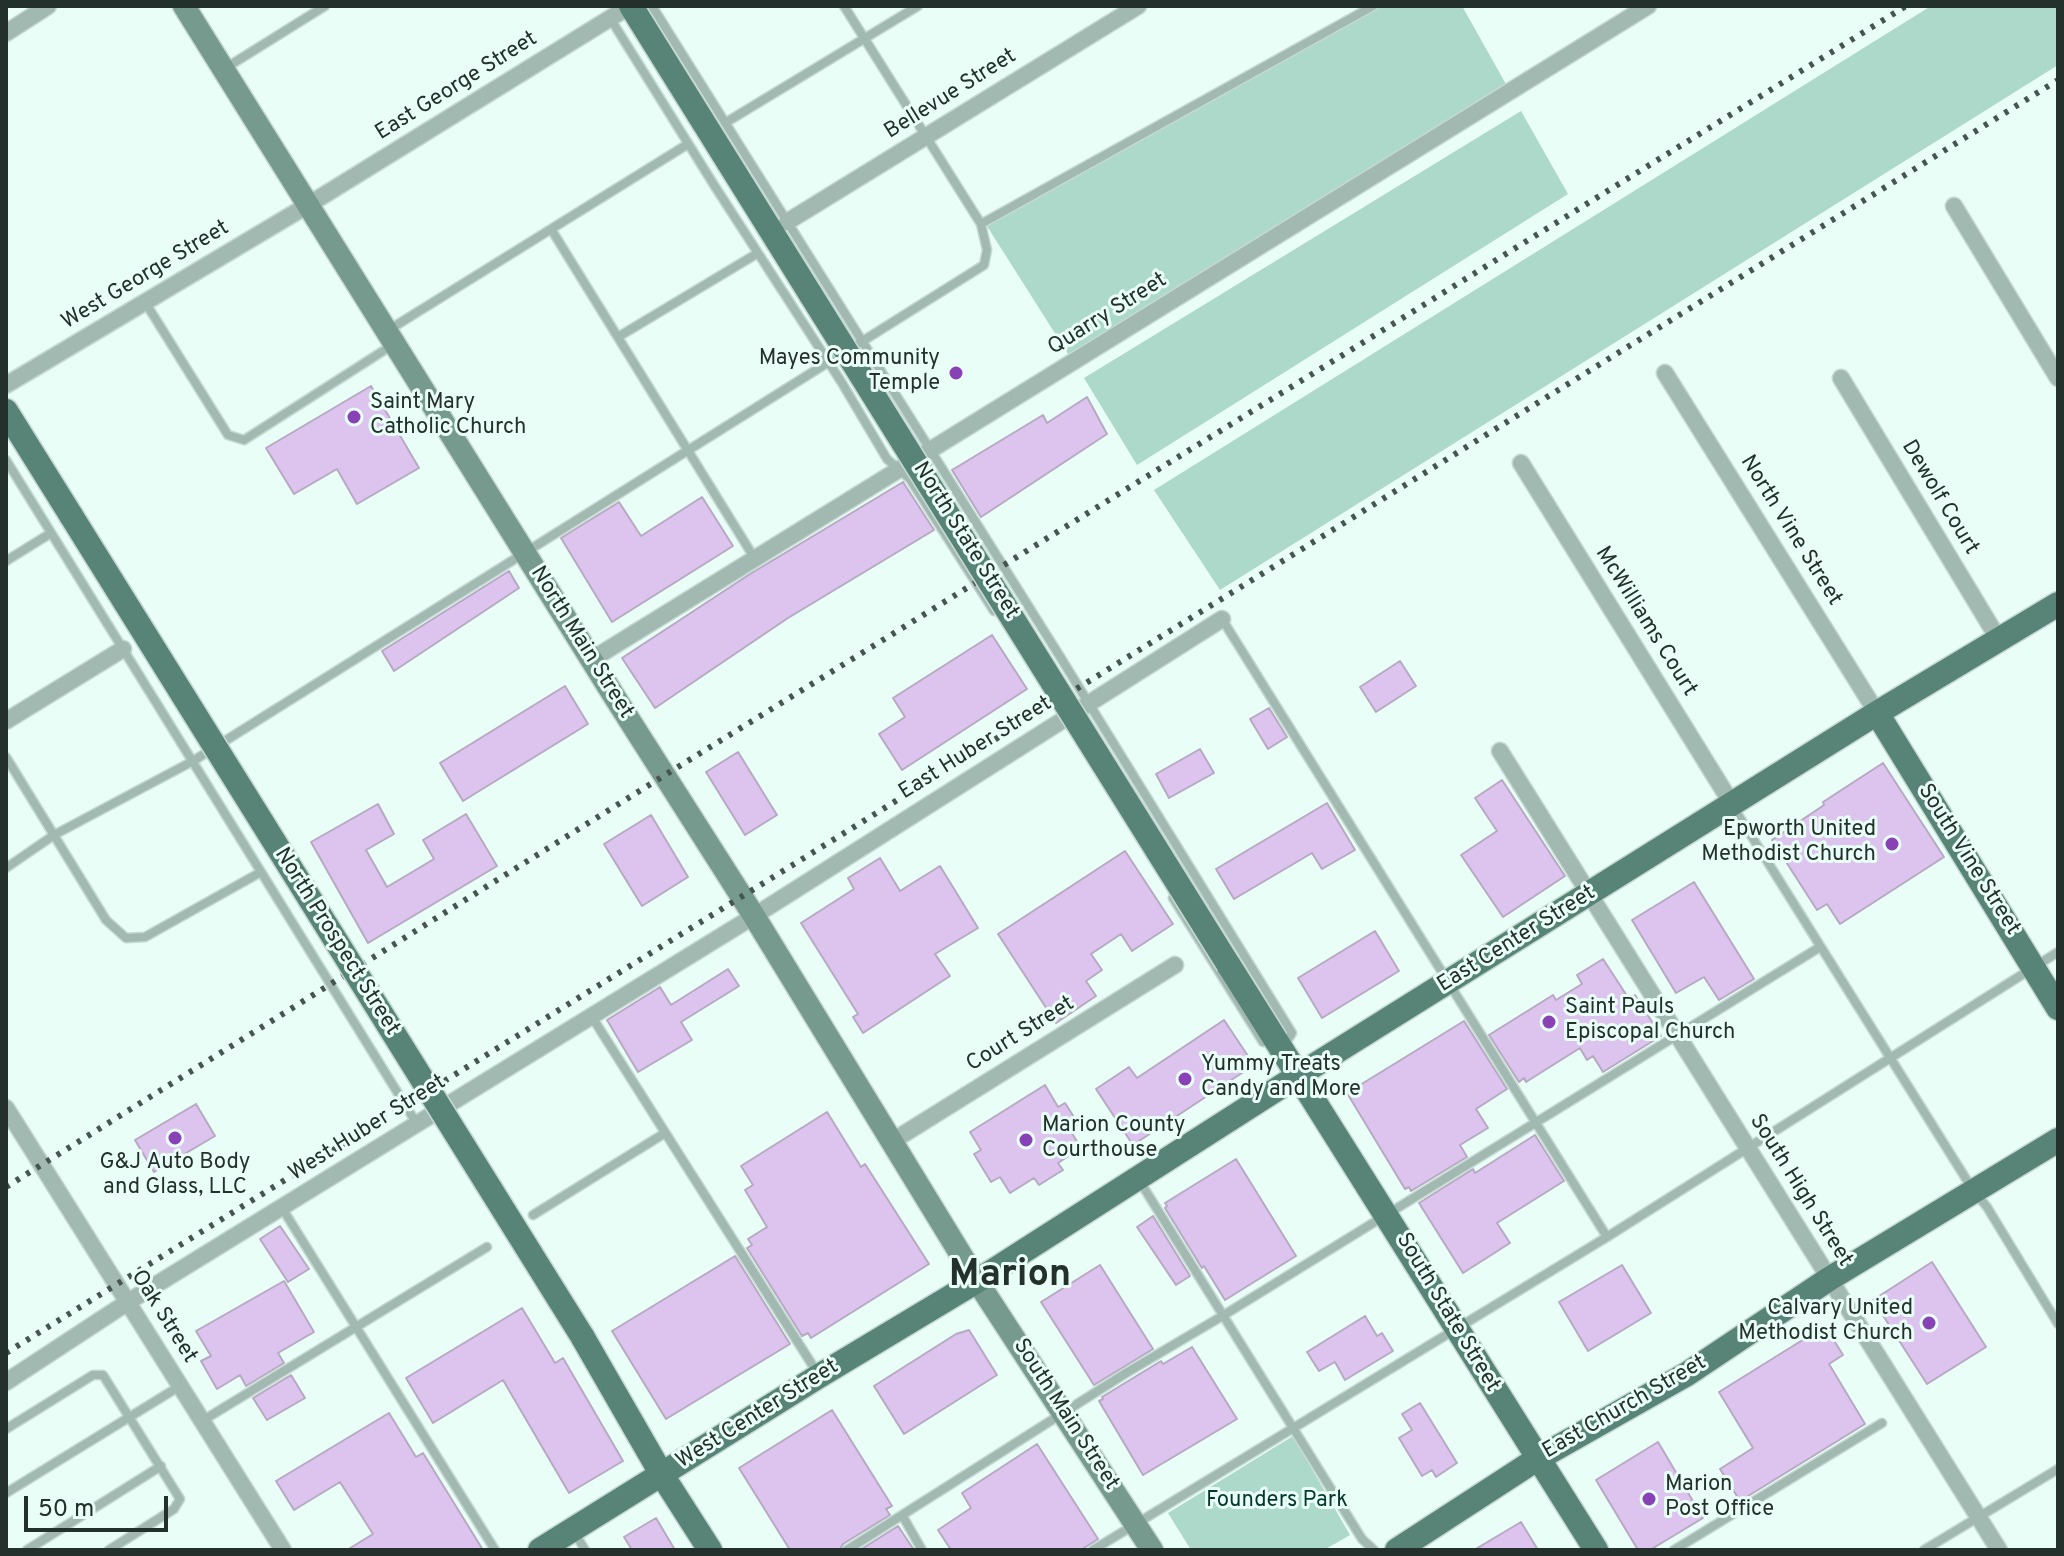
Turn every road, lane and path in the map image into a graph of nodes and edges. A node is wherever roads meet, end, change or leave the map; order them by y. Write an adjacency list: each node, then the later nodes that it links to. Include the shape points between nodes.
1 (48, 6): 11 (street)
2 (184, 6): 13 (street, North Main Street)
3 (325, 6): 13 (lane)
4 (652, 6): 14 (lane)
5 (844, 6): 12 (lane)
6 (918, 6): 12 (lane)
7 (1138, 6): 15 (street, Bellevue Street)
8 (1373, 6): 20 (lane)
9 (1648, 6): 34 (street, Quarry Street)
10 (624, 10): 16 (lane); 17 (street, East George Street); 72 (main road, North State Street, bridge, via 811,295)
11 (6, 33)
12 (864, 39): 14 (lane); 15 (lane)
13 (223, 69): 17 (street, North Main Street)
14 (725, 123): 19 (lane)
15 (925, 137): 19 (street, Bellevue Street); 20 (lane)
16 (688, 144): 21 (lane); 22 (lane)
17 (308, 205): 23 (street, West George Street); 25 (street, North Main Street)
18 (1954, 206): 30 (street)
19 (787, 222): 26 (lane)
20 (981, 224): 26 (lane, via 987,250 984,265)
21 (551, 229): 24 (lane); 25 (lane)
22 (758, 253): 24 (lane); 27 (lane)
23 (145, 302): 25 (lane, via 228,435 244,440); 31 (street, West George Street)
24 (618, 337): 33 (lane)
25 (390, 338): 39 (street, North Main Street)
26 (862, 341): 27 (lane); 34 (lane)
27 (829, 362): 33 (lane); 37 (lane, via 887,459)
28 (1665, 373): 50 (street, North Vine Street)
29 (1841, 378): 45 (street, Dewolf Court)
30 (2058, 378)
31 (6, 385)
32 (6, 412): 108 (main road, North Prospect Street, bridge, via 582,1336)
33 (689, 450): 39 (lane); 40 (lane)
34 (931, 450): 37 (street, Quarry Street); 49 (lane)
35 (6, 460): 38 (lane)
36 (1521, 463): 57 (street, McWilliams Court)
37 (899, 470): 40 (street, Quarry Street); 44 (lane, via 910,479)
38 (51, 533): 41 (lane); 46 (lane)
39 (524, 553): 48 (street, North Main Street); 56 (lane)
40 (755, 559): 48 (street, Quarry Street)
41 (6, 561)
42 (2058, 604): 45 (main road, East Center Street)
43 (1222, 619): 49 (street, East Huber Street); 68 (lane)
44 (1001, 621)
45 (1999, 640): 50 (main road, East Center Street)
46 (123, 649): 52 (street); 56 (lane)
47 (1026, 659): 51 (lane)
48 (591, 660): 63 (street, North Main Street)
49 (1089, 703): 51 (street, East Huber Street); 72 (lane, via 1292,1033)
50 (1877, 713): 57 (main road, East Center Street); 67 (main road, South Vine Street)
51 (1064, 720): 55 (lane); 63 (street, East Huber Street)
52 (6, 721)
53 (1500, 751): 61 (street, South High Street)
54 (6, 757): 58 (lane)
55 (1089, 760)
56 (193, 761): 58 (lane); 60 (lane)
57 (1732, 804): 61 (main road, East Center Street); 64 (lane)
58 (54, 835): 59 (lane); 60 (lane, via 106,920 126,938 145,937)
59 (6, 868)
60 (261, 872): 77 (lane)
61 (1590, 895): 68 (main road, East Center Street); 71 (street, South High Street)
62 (1172, 896): 72 (lane, via 1268,1050)
63 (754, 916): 70 (street, West Huber Street); 80 (street, North Main Street)
64 (1820, 947): 71 (lane); 73 (lane)
65 (2058, 952): 67 (lane)
66 (1175, 965): 80 (street, Court Street)
67 (2034, 967): 69 (main road, South Vine Street); 73 (lane)
68 (1449, 983): 74 (main road, East Center Street); 76 (lane)
69 (2058, 1008)
70 (592, 1016): 77 (street, West Huber Street); 78 (lane)
71 (1677, 1036): 76 (lane); 81 (street, South High Street)
72 (1282, 1049): 74 (main road, North State Street)
73 (1890, 1058): 81 (lane); 83 (lane)
74 (1299, 1075): 82 (main road, East Center Street); 85 (main road, South State Street)
75 (6, 1108): 91 (street, Oak Street)
76 (1538, 1121): 85 (lane); 87 (lane)
77 (417, 1124): 84 (street, West Huber Street)
78 (665, 1133): 86 (lane); 96 (lane)
79 (2058, 1140): 83 (main road, East Church Street)
80 (891, 1142): 90 (street, North Main Street)
81 (1747, 1148): 87 (lane); 89 (street, South High Street)
82 (1138, 1179): 90 (main road, East Center Street); 92 (lane)
83 (1973, 1190): 89 (main road, East Church Street); 93 (lane)
84 (282, 1208): 91 (street, West Huber Street); 94 (lane)
85 (1386, 1213): 92 (lane); 95 (main road, South State Street)
86 (533, 1215)
87 (1607, 1237): 95 (lane)
88 (487, 1247): 94 (lane)
89 (1829, 1279): 105 (main road, East Church Street, via 1687,1374); 111 (street, South High Street)
90 (977, 1281): 96 (main road, West Center Street); 99 (street, South Main Street)
91 (128, 1302): 97 (street, West Huber Street); 98 (street, Oak Street)
92 (1224, 1315): 99 (lane); 103 (lane)
93 (2058, 1324)
94 (356, 1327): 101 (lane); 117 (lane)
95 (1456, 1328): 103 (lane); 105 (main road, South State Street)
96 (819, 1376): 108 (main road, West Center Street)
97 (6, 1382)
98 (180, 1386): 100 (lane); 101 (street, Oak Street)
99 (1063, 1413): 110 (lane); 112 (street, South Main Street)
100 (130, 1416): 104 (lane, via 103,1375 93,1375); 106 (lane); 109 (lane)
101 (202, 1421): 116 (street, Oak Street)
102 (1882, 1423): 127 (lane)
103 (1293, 1426): 112 (lane); 124 (lane, via 1362,1539)
104 (6, 1429)
105 (1537, 1459): 125 (main road, East Church Street); 126 (main road, South State Street)
106 (161, 1466): 114 (lane); 115 (lane, via 180,1499 174,1509)
107 (2058, 1469): 111 (lane)
108 (662, 1475): 113 (main road, West Center Street); 119 (main road, North Prospect Street)
109 (6, 1493)
110 (902, 1515): 120 (lane); 121 (lane)
111 (1979, 1517): 128 (lane); 129 (street, South High Street)
112 (1135, 1523): 122 (lane); 123 (street, South Main Street)
113 (579, 1540): 118 (main road, West Center Street)
114 (27, 1550)
115 (109, 1550)
116 (283, 1550)
117 (495, 1550)
118 (540, 1550)
119 (710, 1550)
120 (847, 1550)
121 (922, 1550)
122 (1093, 1550)
123 (1152, 1550)
124 (1374, 1550)
125 (1397, 1550)
126 (1596, 1550)
127 (1674, 1550)
128 (1924, 1550)
129 (1999, 1550)

